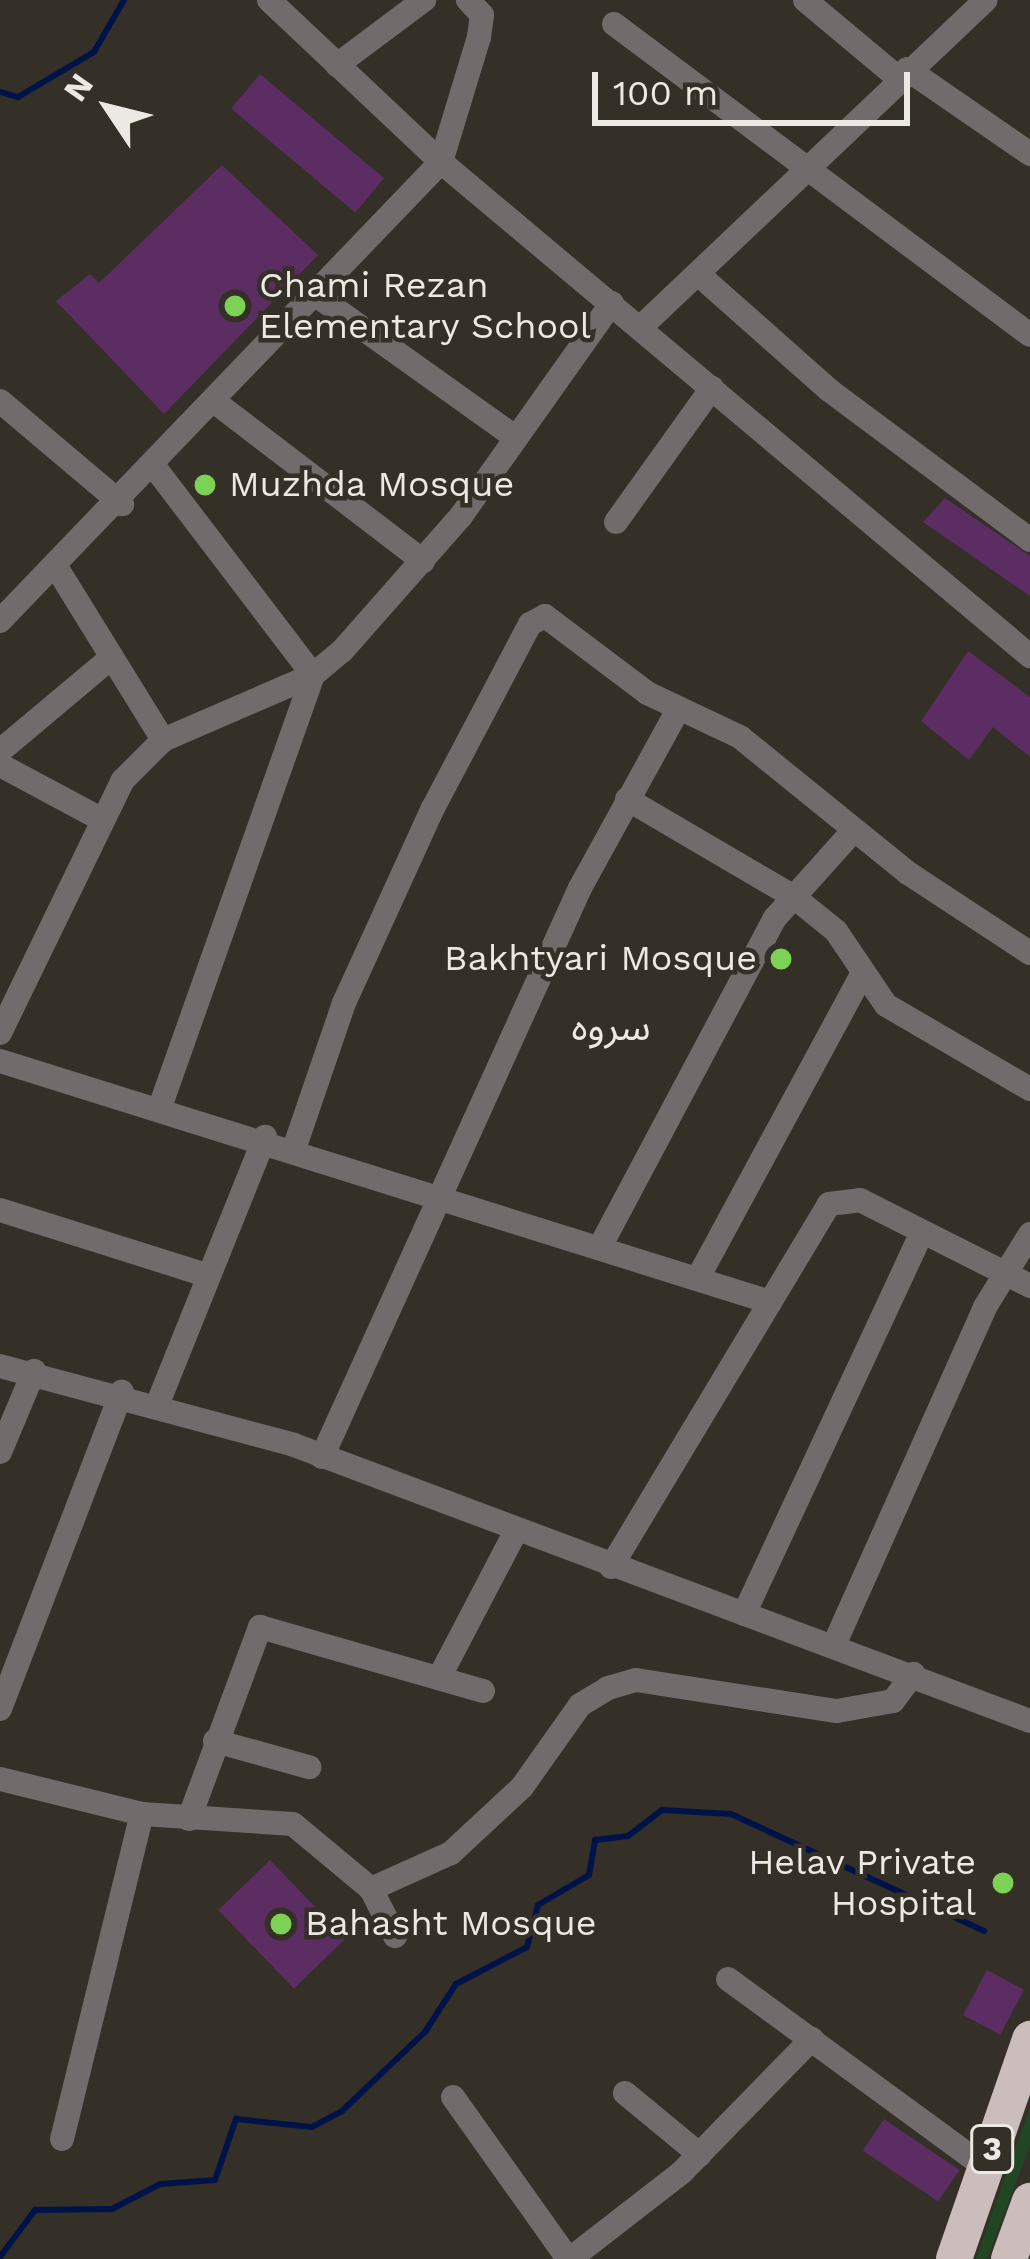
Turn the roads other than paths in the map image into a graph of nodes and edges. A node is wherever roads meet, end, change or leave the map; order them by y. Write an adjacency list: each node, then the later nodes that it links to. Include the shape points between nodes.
1 (269, 0): 7 (street)
2 (424, 0): 7 (street)
3 (468, 0): 10 (street, via 482,15 479,38)
4 (805, 0): 8 (street)
5 (986, 0): 8 (street)
6 (614, 25): 11 (street)
7 (337, 65): 10 (street)
8 (902, 73): 9 (street); 11 (street)
9 (1030, 154)
10 (441, 162): 13 (street); 14 (street)
11 (803, 164): 12 (street); 16 (street)
12 (698, 274): 15 (street); 24 (street, via 829,390)
13 (313, 293): 19 (street); 20 (street)
14 (612, 303): 15 (street); 20 (street)
15 (641, 327): 17 (street)
16 (1030, 335)
17 (712, 388): 23 (street); 28 (street)
18 (0, 401): 22 (street)
19 (215, 402): 21 (street); 25 (street)
20 (512, 435): 25 (street)
21 (156, 469): 22 (street); 30 (street)
22 (122, 504): 26 (street)
23 (616, 522)
24 (1030, 540)
25 (422, 561): 30 (street)
26 (55, 565): 27 (street); 29 (street)
27 (0, 620)
28 (1030, 656)
29 (112, 657): 32 (street); 33 (street)
30 (313, 675): 32 (street); 46 (street)
31 (679, 708): 35 (street); 37 (street, via 740,737); 48 (street, via 544,616 530,624 344,1004)
32 (163, 740): 36 (street)
33 (0, 751)
34 (0, 765): 36 (street)
35 (627, 799): 38 (street); 49 (street)
36 (99, 818): 41 (street)
37 (854, 830): 38 (street); 39 (street)
38 (794, 897): 42 (street, via 836,931); 53 (street)
39 (1030, 953)
40 (0, 958): 41 (street)
41 (25, 968): 43 (street)
42 (860, 978): 45 (street); 55 (street)
43 (0, 1033)
44 (0, 1061): 46 (street)
45 (1030, 1090)
46 (160, 1104): 47 (street)
47 (265, 1137): 48 (street); 54 (street)
48 (296, 1146): 49 (street)
49 (437, 1198): 53 (street); 63 (street)
50 (0, 1210): 54 (street)
51 (922, 1232): 56 (street); 57 (street, via 838,1198); 66 (street)
52 (1030, 1234): 56 (street)
53 (601, 1245): 55 (street)
54 (206, 1275): 61 (street)
55 (699, 1276): 57 (street)
56 (1018, 1281): 67 (street)
57 (770, 1302): 65 (street)
58 (0, 1366): 59 (street)
59 (34, 1371): 60 (street); 62 (street)
60 (122, 1392): 61 (street); 71 (street)
61 (158, 1402): 63 (street)
62 (0, 1452)
63 (322, 1457): 64 (street)
64 (517, 1529): 65 (street); 69 (street)
65 (611, 1567): 66 (street)
66 (744, 1614): 67 (street)
67 (834, 1645): 68 (street)
68 (913, 1674): 72 (street); 78 (street, via 893,1701 837,1711 636,1680 608,1688 580,1705 522,1787 451,1853)
69 (439, 1678): 70 (street); 73 (street, via 260,1627)
70 (483, 1691)
71 (0, 1709)
72 (1030, 1721)
73 (215, 1741): 74 (street); 77 (street)
74 (309, 1766)
75 (0, 1779): 76 (street)
76 (142, 1814): 77 (street); 85 (street)
77 (189, 1819): 78 (street, via 293,1825)
78 (371, 1889): 79 (street)
79 (395, 1936)
80 (728, 1979): 81 (street)
81 (812, 2039): 86 (street); 87 (street)
82 (1030, 2039): 87 (highway, 3)
83 (626, 2093): 86 (street)
84 (453, 2097): 89 (street)
85 (62, 2139)
86 (700, 2155): 89 (street)
87 (986, 2168): 90 (highway, 3)
88 (1030, 2200): 91 (highway, 3)
89 (569, 2259)
90 (954, 2259)
91 (1009, 2259)

